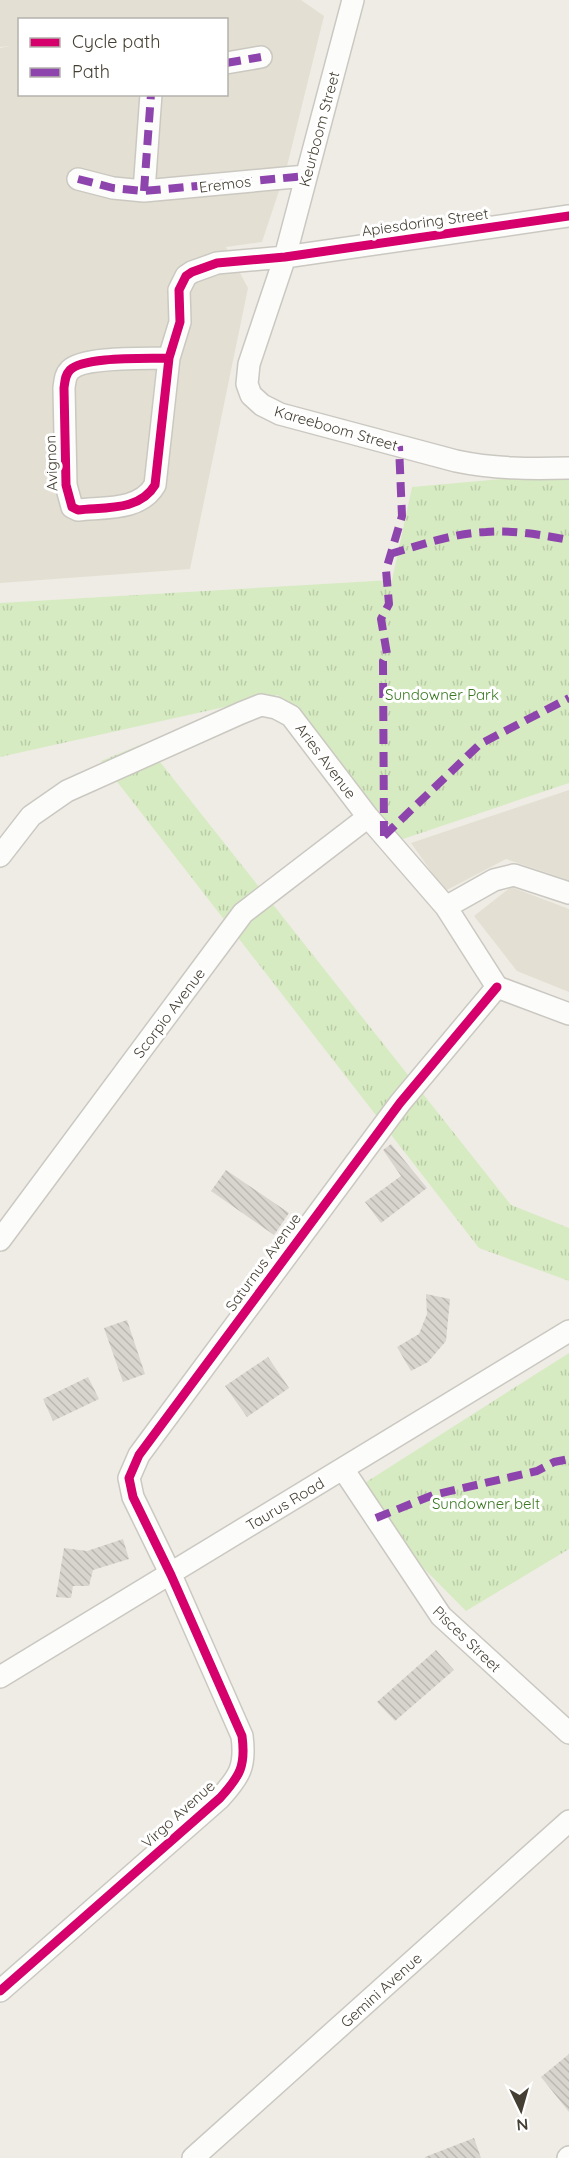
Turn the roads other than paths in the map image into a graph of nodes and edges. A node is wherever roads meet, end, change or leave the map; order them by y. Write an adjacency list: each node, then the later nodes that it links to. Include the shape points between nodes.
1 (353, 0): 5 (street, Keurboom Street)
2 (261, 57): 3 (street)
3 (228, 63)
4 (151, 96): 7 (street)
5 (306, 176): 7 (street, Eremos); 9 (street, Keurboom Street)
6 (78, 179): 7 (street, Eremos)
7 (144, 191)
8 (569, 216): 9 (street, Apiesdoring Street)
9 (285, 257): 10 (street, Avignon, via 217,263 186,276 179,290 178,336); 11 (street, Kareeboom Street, via 247,371 249,391 262,405 279,414 484,467)
10 (169, 358): 10 (street, Avignon, via 86,362 67,374 66,485 72,507 78,510 135,504 149,496 156,478)
11 (569, 468)
12 (368, 817): 13 (street, Aries Avenue, via 291,716 261,705 67,791 31,816); 15 (street, Aries Avenue); 18 (street, Scorpio Avenue, via 243,913)
13 (0, 856)
14 (569, 893): 15 (street, via 514,875 494,880)
15 (446, 908): 16 (street, Aries Avenue)
16 (497, 987): 17 (street); 21 (street, Saturnus Avenue, via 400,1103 135,1462 129,1487)
17 (569, 1014)
18 (0, 1240)
19 (569, 1331): 20 (street, Taurus Road)
20 (343, 1469): 21 (street, Taurus Road); 23 (street, Pisces Street, via 441,1616)
21 (171, 1575): 22 (street, Taurus Road); 25 (street, Virgo Avenue, via 242,1736 244,1760 239,1774 220,1798)
22 (0, 1677)
23 (569, 1733)
24 (569, 1821): 26 (street, Gemini Avenue)
25 (0, 1991)
26 (193, 2158)

